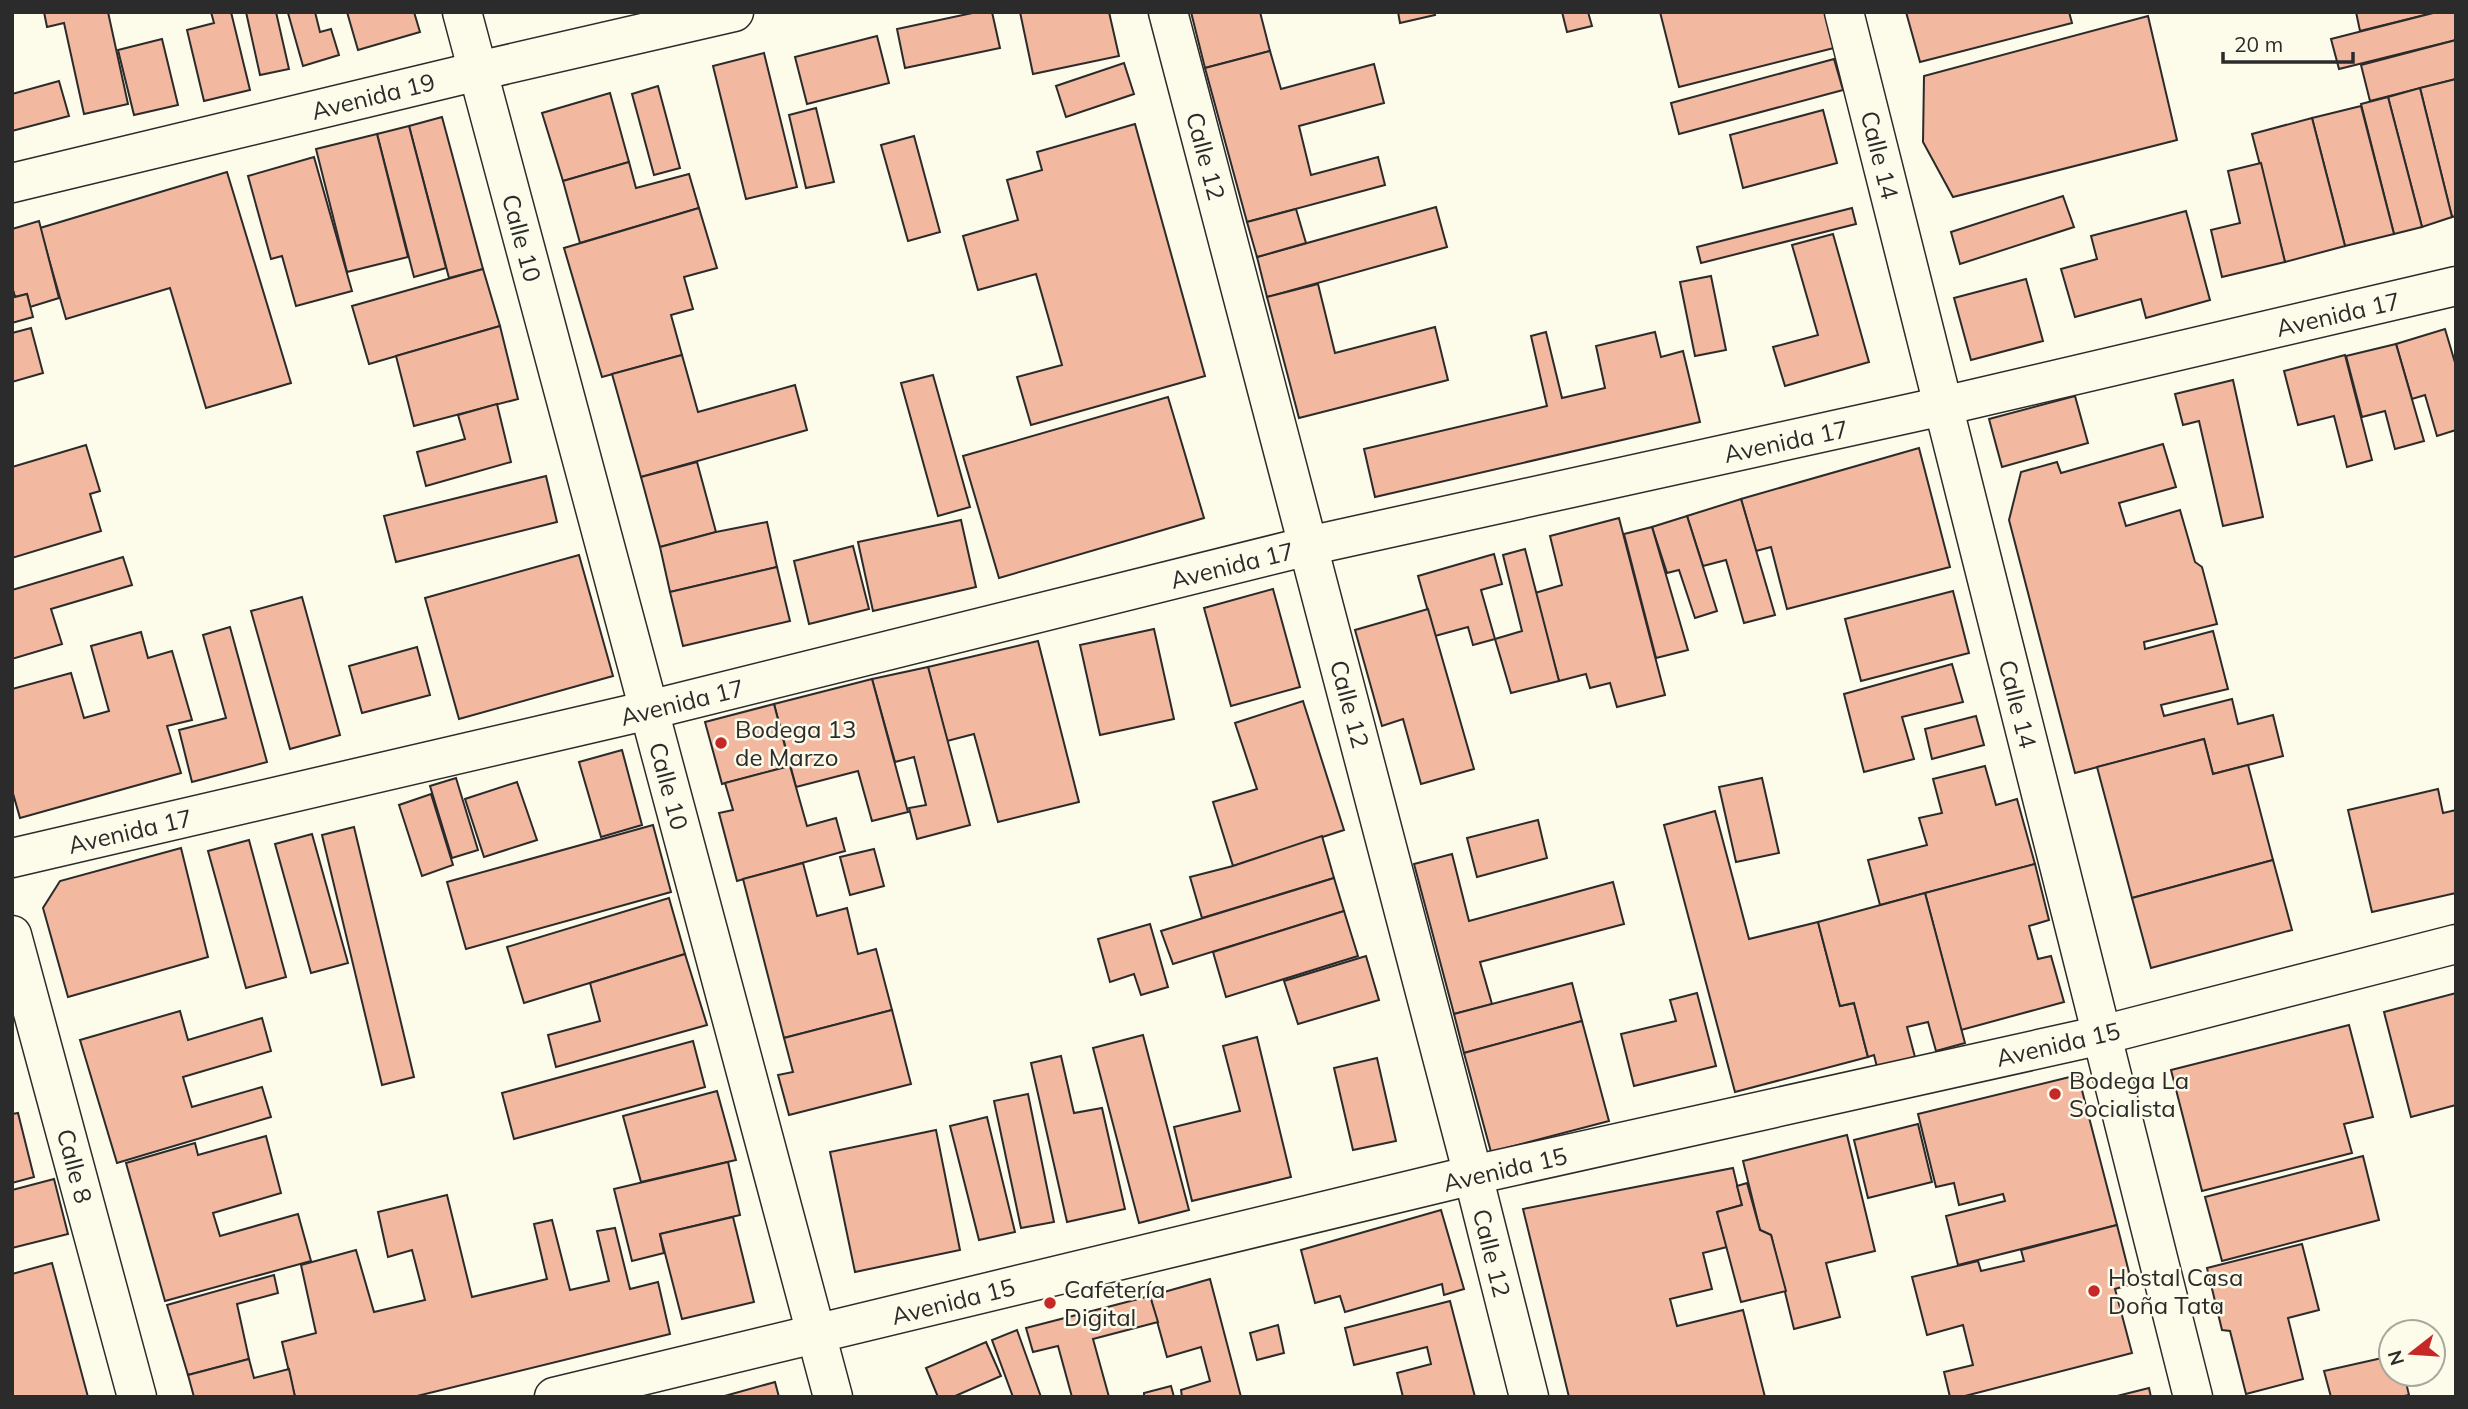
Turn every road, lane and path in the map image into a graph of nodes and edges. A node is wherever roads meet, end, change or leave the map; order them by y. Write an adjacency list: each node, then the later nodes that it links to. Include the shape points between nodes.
1 (462, 12): 5 (street, Calle 10)
2 (734, 12): 5 (street, Avenida 19)
3 (1168, 12): 9 (street, Calle 12)
4 (1844, 12): 8 (street, Calle 14)
5 (478, 71): 6 (street, Avenida 19); 10 (street, Calle 10)
6 (12, 183)
7 (2456, 286): 8 (street, Avenida 17)
8 (1943, 406): 9 (street, Avenida 17); 14 (street, Calle 14)
9 (1308, 545): 10 (street, Avenida 17); 15 (street, Calle 12)
10 (649, 710): 11 (street, Avenida 17); 16 (street, Calle 10)
11 (12, 859)
12 (12, 935): 17 (street, Calle 8)
13 (2456, 944): 14 (street, Avenida 15)
14 (2102, 1035): 15 (street, Avenida 15); 21 (street, Calle 14)
15 (1473, 1175): 16 (street, Avenida 15); 20 (street, Calle 12)
16 (816, 1334): 18 (street, Avenida 15); 19 (street, Calle 10)
17 (137, 1397)
18 (554, 1397)
19 (833, 1397)
20 (1529, 1397)
21 (2193, 1397)

